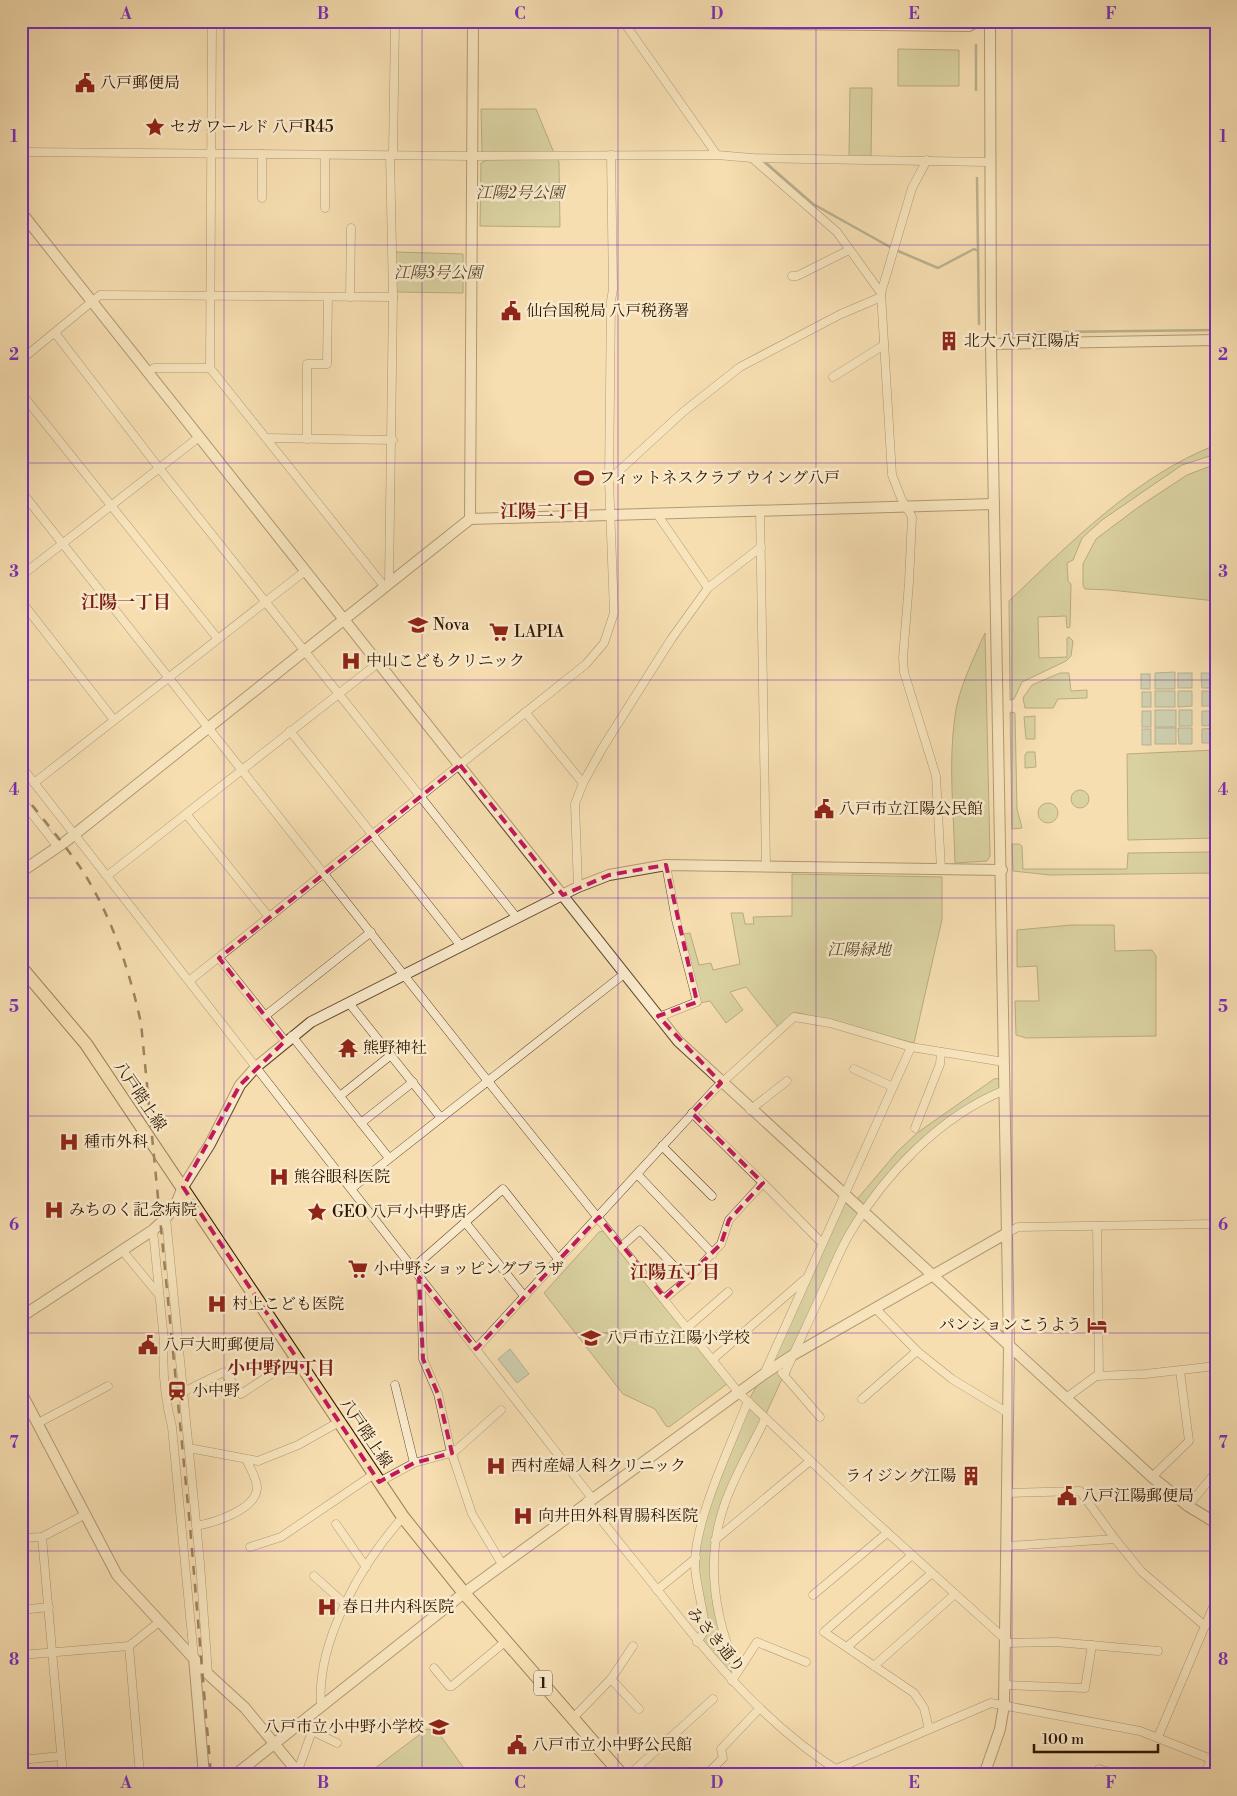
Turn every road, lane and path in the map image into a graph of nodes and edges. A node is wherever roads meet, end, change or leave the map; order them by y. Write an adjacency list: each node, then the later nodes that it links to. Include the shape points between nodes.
1 (212, 21): 9 (street)
2 (395, 21): 13 (street)
3 (472, 21): 15 (street)
4 (510, 21): 7 (street)
5 (978, 21): 7 (street, via 968,26)
6 (990, 21): 18 (street)
7 (623, 22): 14 (street)
8 (21, 152): 9 (street)
9 (212, 154): 10 (street); 26 (street)
10 (262, 154): 12 (street); 19 (street)
11 (611, 154): 14 (street); 15 (street); 45 (street, via 613,290)
12 (325, 155): 13 (street); 20 (street)
13 (391, 155): 15 (street); 29 (street)
14 (718, 155): 16 (street)
15 (472, 156): 53 (street)
16 (752, 158): 17 (street); 23 (street, via 837,232)
17 (927, 160): 18 (street); 25 (street, via 912,188)
18 (989, 162): 33 (street)
19 (262, 198)
20 (325, 208)
21 (21, 212): 30 (street)
22 (351, 228): 28 (street)
23 (849, 250): 24 (street); 25 (street)
24 (792, 276)
25 (881, 295): 34 (street); 45 (street, via 740,366 682,412)
26 (210, 296): 27 (street); 30 (street, via 100,295); 36 (street)
27 (328, 296): 28 (street); 42 (street, via 327,364 307,364)
28 (350, 297): 29 (street)
29 (393, 298): 43 (street)
30 (92, 302): 31 (street); 37 (street)
31 (55, 333): 35 (street); 44 (street)
32 (1216, 340): 33 (street)
33 (991, 344): 47 (street)
34 (884, 345): 38 (street); 49 (street, via 892,475)
35 (21, 360)
36 (210, 368): 37 (street, via 154,368); 41 (street)
37 (148, 372): 40 (street)
38 (833, 378)
39 (21, 393): 48 (street)
40 (199, 437): 44 (street); 56 (street)
41 (266, 438): 42 (street); 58 (street)
42 (307, 439): 43 (street)
43 (393, 440): 58 (street)
44 (159, 468): 48 (street); 61 (street)
45 (609, 480): 52 (street)
46 (21, 491): 54 (street)
47 (994, 504): 49 (street); 86 (street)
48 (112, 506): 54 (street); 63 (street)
49 (906, 507): 50 (street); 85 (street, via 912,517 902,658 936,776)
50 (760, 511): 51 (street); 55 (street)
51 (657, 514): 52 (street); 59 (street)
52 (610, 515): 53 (street); 68 (street, via 612,625 604,643 586,664)
53 (470, 518): 58 (street)
54 (63, 544): 57 (street); 66 (street)
55 (761, 547): 59 (street); 84 (street)
56 (305, 571): 61 (street); 62 (street)
57 (21, 576)
58 (387, 584): 62 (street)
59 (708, 588): 76 (street, via 672,638)
60 (21, 601): 69 (street)
61 (265, 601): 63 (street); 64 (street)
62 (343, 618): 64 (street); 65 (street)
63 (218, 639): 66 (street)
64 (304, 650): 67 (street); 70 (street)
65 (378, 663): 67 (street); 73 (street)
66 (169, 677): 69 (street); 70 (street)
67 (338, 693): 71 (street); 77 (street)
68 (525, 712): 73 (street); 76 (street)
69 (114, 720): 75 (street)
70 (208, 727): 74 (street); 80 (street)
71 (290, 731): 74 (street); 81 (street)
72 (21, 766): 75 (street, みさき通り)
73 (460, 766): 77 (street); 91 (street)
74 (243, 769): 79 (street); 88 (street)
75 (34, 783): 80 (street, みさき通り)
76 (583, 783): 90 (street, via 575,804)
77 (422, 796): 81 (street); 93 (street)
78 (21, 800): 82 (street)
79 (187, 815): 89 (street); 92 (street)
80 (75, 834): 82 (street); 89 (street, みさき通り)
81 (372, 835): 88 (street); 95 (street)
82 (58, 847): 87 (street)
83 (666, 865): 84 (street); 90 (street, via 609,875); 103 (street, via 697,1002)
84 (766, 866): 85 (street)
85 (941, 869): 86 (street)
86 (1002, 870): 108 (street)
87 (21, 872)
88 (325, 873): 92 (street); 94 (street)
89 (107, 876): 100 (street, みさき通り)
90 (578, 887): 91 (street)
91 (562, 895): 93 (street); 99 (street)
92 (269, 917): 96 (street)
93 (517, 918): 95 (street)
94 (372, 932): 98 (street); 102 (street)
95 (461, 946): 98 (street)
96 (219, 958): 100 (street); 102 (street)
97 (21, 967): 127 (main road, 八戸階上線 / 1, via 86,1044)
98 (405, 974): 101 (street); 111 (street)
99 (624, 974): 103 (street); 111 (street)
100 (189, 981): 109 (street, みさき通り)
101 (350, 1003): 104 (street, via 311,1022); 107 (street)
102 (265, 1016): 104 (street)
103 (659, 1017): 114 (street, via 678,1041)
104 (288, 1038): 109 (street); 117 (street)
105 (911, 1047): 106 (street); 114 (street, via 830,1023 794,1017); 115 (street)
106 (942, 1052): 108 (street); 122 (street)
107 (391, 1055): 113 (street); 117 (street)
108 (1004, 1062): 116 (street)
109 (256, 1067): 127 (street, via 240,1086); 128 (street, みさき通り)
110 (854, 1069): 115 (street)
111 (487, 1080): 120 (street); 132 (street)
112 (787, 1081): 118 (street)
113 (413, 1082): 120 (street); 121 (street)
114 (721, 1083): 118 (street); 119 (street)
115 (893, 1087): 130 (street)
116 (1005, 1090): 131 (street, via 975,1104 935,1133); 138 (street)
117 (340, 1096): 121 (street)
118 (750, 1110): 130 (street)
119 (692, 1114): 123 (street); 126 (street)
120 (441, 1118): 124 (street)
121 (361, 1123): 124 (street)
122 (915, 1128)
123 (662, 1146): 125 (street); 129 (street)
124 (389, 1158): 128 (street)
125 (637, 1174): 132 (street); 142 (street)
126 (763, 1183): 139 (street); 142 (street, via 728,1220 721,1244)
127 (183, 1187): 133 (street); 160 (main road, 八戸階上線 / 1)
128 (352, 1188): 144 (street, みさき通り)
129 (712, 1196)
130 (845, 1196): 131 (street); 139 (street)
131 (863, 1213): 145 (street); 159 (street, via 849,1234)
132 (599, 1217): 140 (street); 143 (street)
133 (166, 1218): 137 (street); 171 (street)
134 (466, 1222): 143 (street, via 503,1189); 144 (street); 151 (street)
135 (1216, 1224): 136 (street)
136 (1097, 1226): 138 (street, via 1018,1227); 167 (street)
137 (153, 1230): 141 (street); 150 (street)
138 (1007, 1233): 145 (street); 156 (street)
139 (822, 1242): 146 (street)
140 (622, 1246): 148 (street, via 640,1230); 152 (street)
141 (122, 1250): 150 (street); 154 (street)
142 (713, 1254): 148 (street)
143 (559, 1260): 151 (street)
144 (413, 1268): 147 (street, みさき通り)
145 (932, 1276): 153 (street); 156 (street)
146 (806, 1278): 161 (street); 165 (street)
147 (421, 1279): 157 (street, みさき通り); 183 (street, via 423,1360 438,1394)
148 (688, 1280): 152 (street)
149 (728, 1292): 155 (street)
150 (160, 1296): 231 (street, via 166,1400 172,1427)
151 (525, 1297): 157 (street)
152 (665, 1298): 155 (street)
153 (875, 1308): 158 (street); 159 (street)
154 (21, 1317)
155 (688, 1326): 161 (street)
156 (1009, 1347): 173 (street); 177 (street)
157 (476, 1349): 191 (street, みさき通り)
158 (917, 1351): 174 (street); 177 (street, via 952,1380)
159 (793, 1355): 162 (street); 166 (street)
160 (296, 1358): 171 (street, via 241,1394 224,1372); 180 (main road, 八戸階上線 / 1)
161 (713, 1359): 172 (street)
162 (777, 1366): 165 (street); 166 (street)
163 (1216, 1366): 164 (street)
164 (1180, 1371): 167 (street); 188 (street, via 1189,1441)
165 (764, 1374): 172 (street)
166 (784, 1375): 178 (street)
167 (1099, 1376): 173 (street)
168 (395, 1385): 186 (street)
169 (108, 1386): 181 (street)
170 (21, 1392): 181 (street)
171 (183, 1392): 182 (street)
172 (739, 1393): 175 (street); 191 (street)
173 (1066, 1398): 188 (street)
174 (862, 1399)
175 (748, 1401): 179 (street); 206 (street, via 705,1512)
176 (501, 1410): 183 (street)
177 (1008, 1413): 190 (street)
178 (820, 1417)
179 (765, 1419): 185 (street); 202 (street, via 725,1503)
180 (339, 1422): 184 (street, via 270,1458); 189 (main road, 八戸階上線 / 1)
181 (38, 1423): 193 (street)
182 (189, 1448): 184 (street); 197 (street)
183 (452, 1453): 186 (street); 207 (street, via 472,1514)
184 (246, 1459): 197 (street, via 256,1480 254,1497 227,1518)
185 (810, 1461): 198 (street); 202 (street)
186 (414, 1463): 189 (street)
187 (1216, 1472): 192 (street)
188 (1152, 1477): 192 (street)
189 (376, 1478): 194 (main road, 八戸階上線 / 1); 204 (street, via 281,1537)
190 (1007, 1493): 201 (street, via 1080,1491); 203 (street)
191 (590, 1499): 207 (street); 211 (street, みさき通り)
192 (1188, 1506): 195 (street)
193 (86, 1514): 199 (street); 219 (street, via 117,1575)
194 (402, 1517): 208 (street); 212 (main road, 八戸階上線 / 1)
195 (1216, 1523)
196 (336, 1524): 208 (street)
197 (196, 1526): 235 (street)
198 (887, 1533): 205 (street); 214 (street)
199 (42, 1536): 200 (street); 217 (street)
200 (21, 1538)
201 (1115, 1538): 203 (street); 220 (street, via 1142,1572)
202 (715, 1540): 236 (street, via 713,1572 718,1611)
203 (1007, 1546): 223 (street)
204 (250, 1547)
205 (912, 1556): 209 (street); 227 (street, via 824,1632)
206 (696, 1558): 211 (street); 222 (street, via 705,1630)
207 (502, 1564): 212 (street)
208 (366, 1567): 216 (street)
209 (932, 1574): 213 (street); 227 (street)
210 (314, 1576): 216 (street)
211 (657, 1590): 222 (street, みさき通り)
212 (464, 1593): 221 (main road, 八戸階上線 / 1); 241 (street)
213 (955, 1594): 223 (street); 233 (street)
214 (813, 1595)
215 (1216, 1600): 220 (street)
216 (344, 1604): 241 (street, via 323,1670)
217 (49, 1607): 218 (street); 229 (street)
218 (21, 1610)
219 (159, 1622): 225 (street); 231 (street)
220 (1205, 1626): 248 (street)
221 (506, 1641): 234 (street, via 452,1686 448,1686); 244 (main road, 八戸階上線 / 1)
222 (697, 1642): 236 (street, みさき通り)
223 (1006, 1642): 224 (street); 238 (street)
224 (1092, 1645): 228 (street); 238 (street, via 1086,1688)
225 (129, 1646): 229 (street); 259 (street)
226 (633, 1646): 237 (street)
227 (847, 1647): 233 (street)
228 (1158, 1651)
229 (53, 1652): 230 (street); 252 (street)
230 (21, 1655)
231 (194, 1658): 235 (street); 260 (street)
232 (806, 1662): 236 (street, via 757,1642)
233 (874, 1666): 246 (street, via 914,1693 924,1708)
234 (434, 1668)
235 (208, 1674): 249 (street)
236 (734, 1678): 243 (street, みさき通り)
237 (611, 1679): 242 (street); 244 (street)
238 (1005, 1685): 240 (street)
239 (712, 1699): 263 (street)
240 (1004, 1705): 246 (street, via 991,1703); 248 (street, via 1140,1730); 267 (street, via 998,1737)
241 (321, 1706): 245 (street)
242 (639, 1708)
243 (759, 1709): 255 (street, みさき通り); 264 (street, via 721,1748 723,1758)
244 (573, 1718): 262 (main road, 八戸階上線 / 1)
245 (304, 1719): 247 (street); 249 (street)
246 (929, 1729): 255 (street)
247 (312, 1731): 250 (street); 257 (street)
248 (1158, 1737): 254 (street)
249 (275, 1743): 257 (street); 261 (street)
250 (337, 1743)
251 (1216, 1748): 254 (street)
252 (62, 1756): 253 (street); 258 (street)
253 (21, 1760)
254 (1213, 1760): 269 (street)
255 (835, 1768): 265 (street); 266 (street, みさき通り)
256 (1099, 1769): 268 (street)
257 (296, 1773)
258 (63, 1775)
259 (140, 1775)
260 (204, 1775)
261 (235, 1775)
262 (622, 1775)
263 (629, 1775)
264 (706, 1775)
265 (822, 1775)
266 (846, 1775)
267 (984, 1775)
268 (1122, 1775)
269 (1204, 1775)

